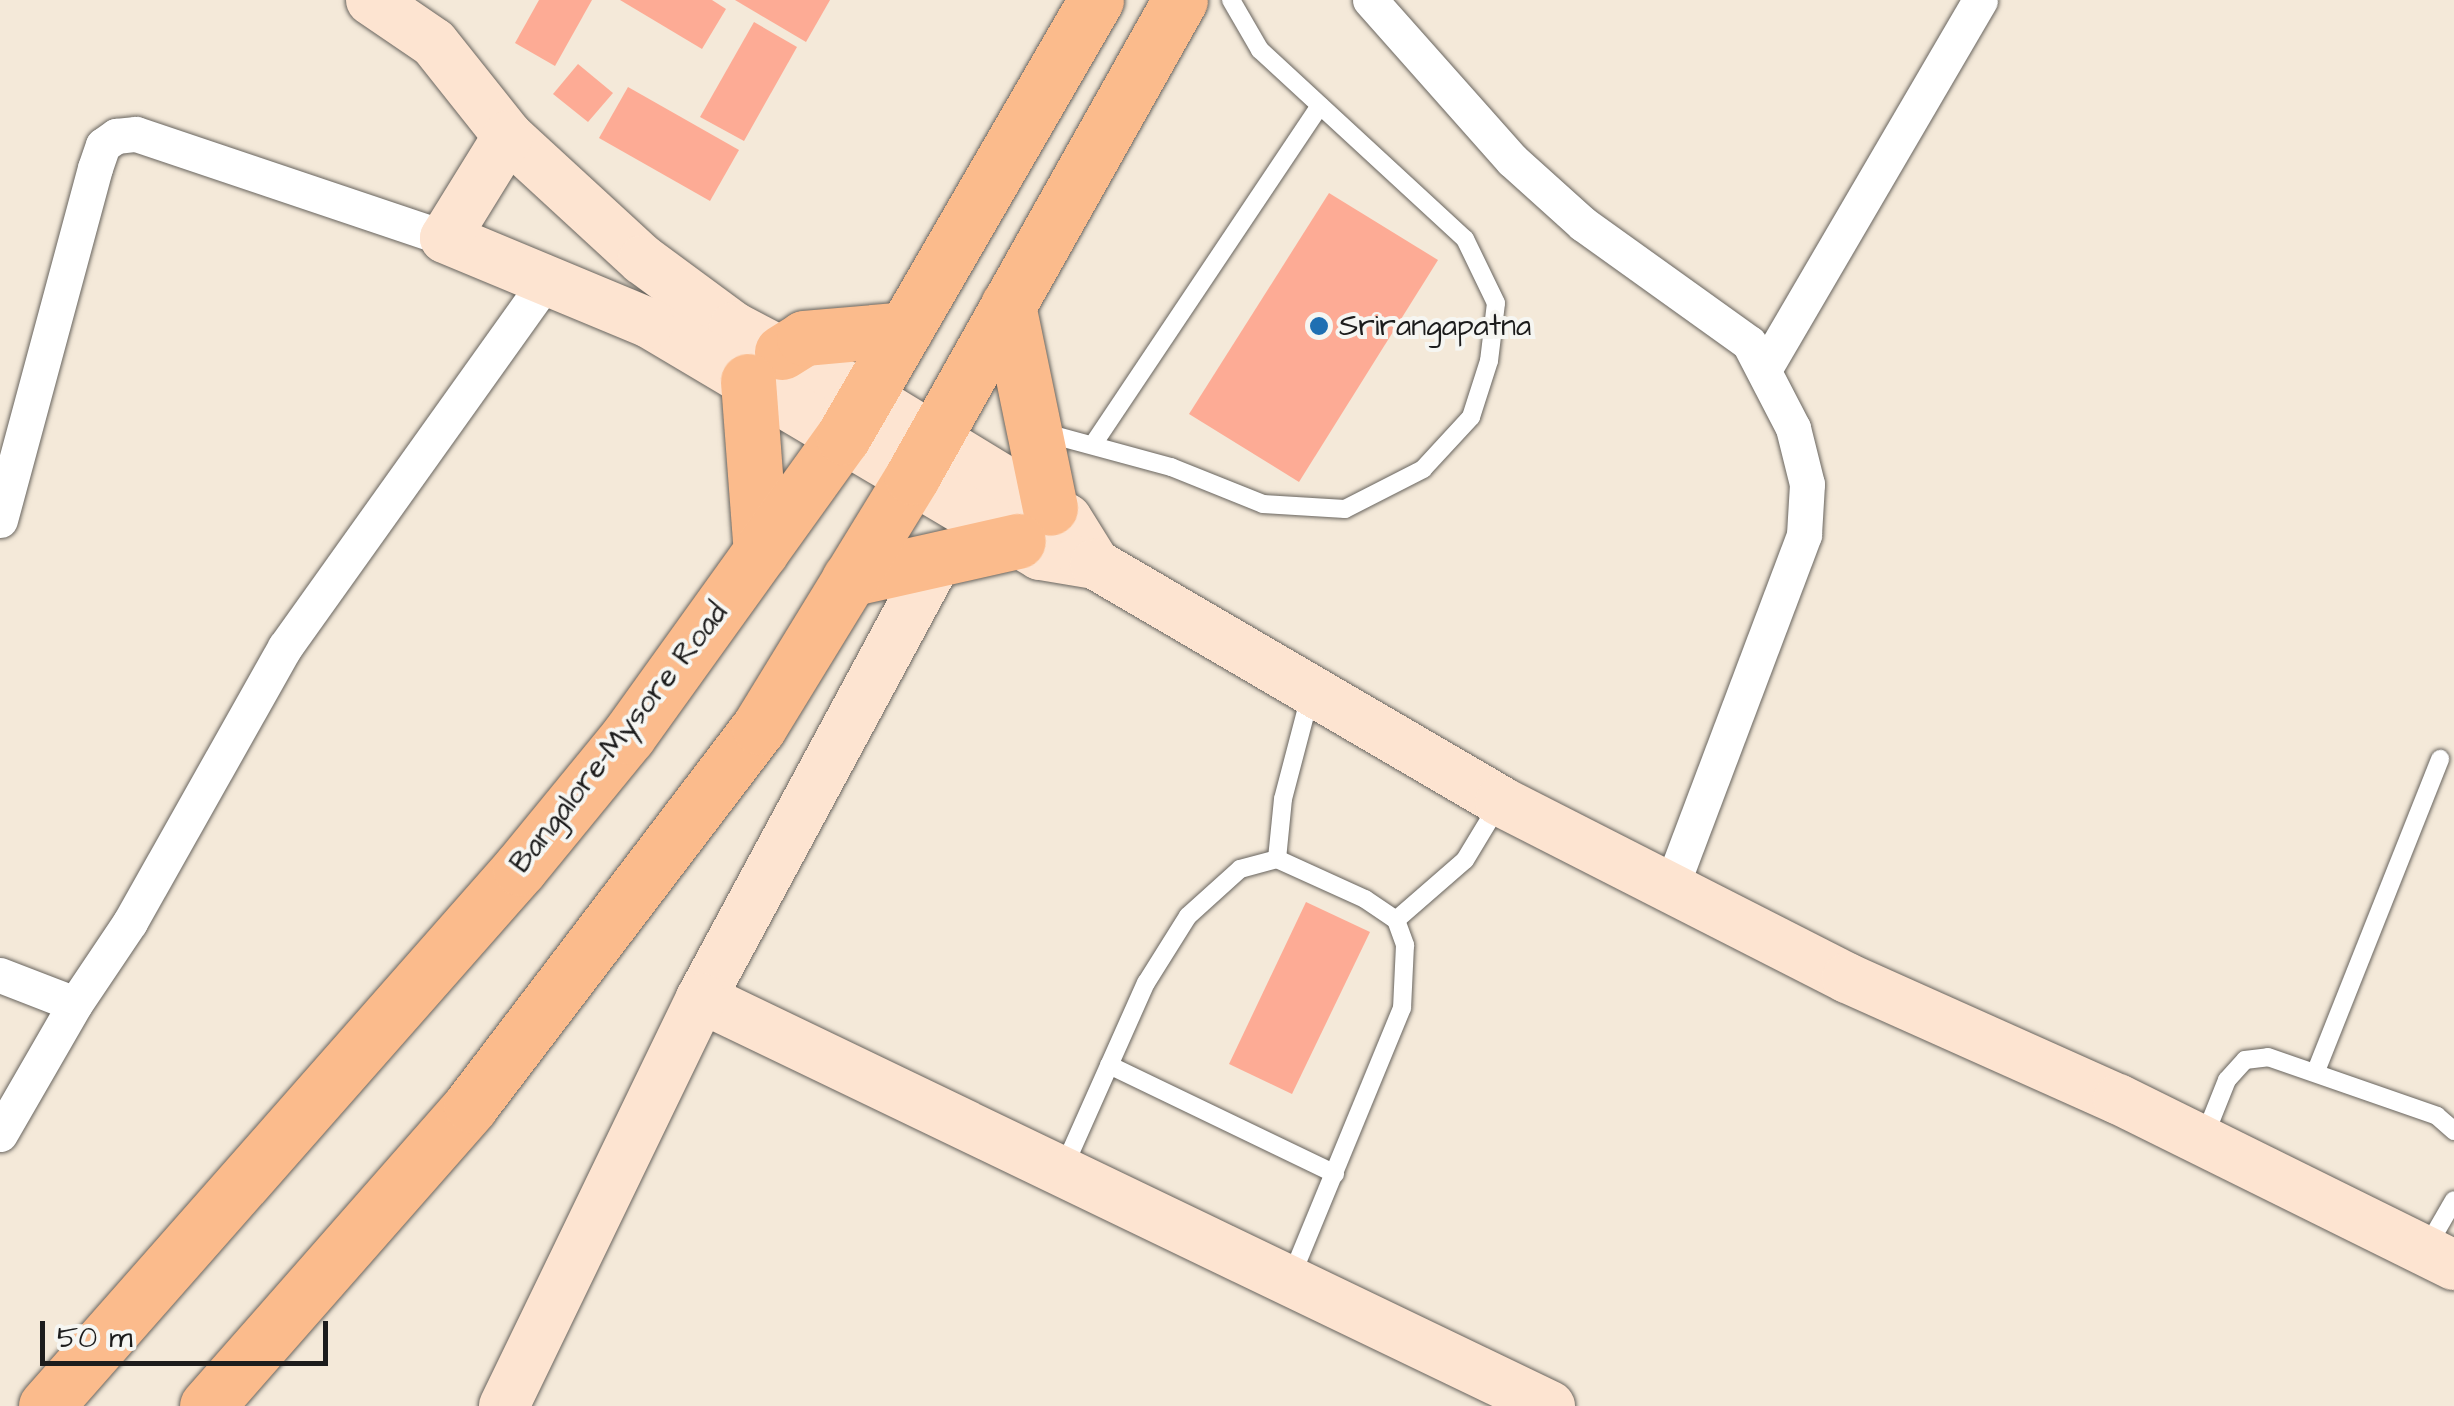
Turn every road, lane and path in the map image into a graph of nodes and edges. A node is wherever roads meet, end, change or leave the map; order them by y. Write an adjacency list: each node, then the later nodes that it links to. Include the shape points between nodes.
1 (371, 0): 8 (street, via 434,43)
2 (1096, 0): 12 (highway, Bangalore-Mysore Road)
3 (1180, 0): 11 (highway)
4 (1230, 0): 7 (lane, via 1260,50)
5 (1370, 0): 13 (street, via 1512,160)
6 (1980, 0): 13 (street)
7 (1320, 106): 17 (lane); 17 (lane, via 1466,239 1496,303 1489,361 1471,418 1423,469 1345,509 1262,504)
8 (508, 136): 9 (street); 14 (street)
9 (445, 238): 10 (street); 19 (street, via 136,134 116,136 103,145 95,168)
10 (547, 280): 14 (street); 32 (street, via 284,648 123,935)
11 (1008, 305): 16 (highway); 18 (highway)
12 (906, 329): 14 (highway, via 804,338); 15 (highway, Bangalore-Mysore Road)
13 (1757, 356): 28 (street, via 1793,428 1807,484 1804,535)
14 (765, 367): 15 (street); 21 (highway)
15 (855, 417): 18 (street); 21 (highway, Bangalore-Mysore Road)
16 (1030, 429): 17 (lane); 20 (highway)
17 (1094, 443)
18 (923, 457): 20 (street); 23 (highway)
19 (0, 520)
20 (1034, 525): 22 (highway); 24 (street, via 1067,519 1096,564 1262,658)
21 (761, 552): 43 (highway, Bangalore-Mysore Road, via 628,736 520,868)
22 (937, 560): 23 (highway); 31 (street)
23 (848, 579): 44 (highway, via 759,727 471,1105)
24 (1310, 696): 26 (street); 27 (lane, via 1283,798)
25 (2440, 759): 34 (lane)
26 (1500, 801): 28 (street); 29 (lane, via 1464,860)
27 (1277, 859): 29 (lane); 33 (lane, via 1240,869 1188,916 1146,983)
28 (1672, 887): 37 (street, via 1848,978)
29 (1396, 920): 39 (lane, via 1405,945 1402,1008)
30 (0, 975): 32 (street)
31 (701, 998): 38 (street); 45 (street)
32 (75, 1004): 36 (street)
33 (1109, 1065): 38 (lane); 39 (lane)
34 (2316, 1070): 35 (lane, via 2437,1116); 37 (lane, via 2268,1057 2246,1060 2227,1080)
35 (2454, 1131)
36 (0, 1134)
37 (2203, 1141): 41 (street)
38 (1062, 1172): 42 (street)
39 (1335, 1174): 42 (lane)
40 (2454, 1200): 41 (lane)
41 (2440, 1258)
42 (1290, 1280): 46 (street)
43 (46, 1406)
44 (207, 1406)
45 (504, 1406)
46 (1550, 1406)

